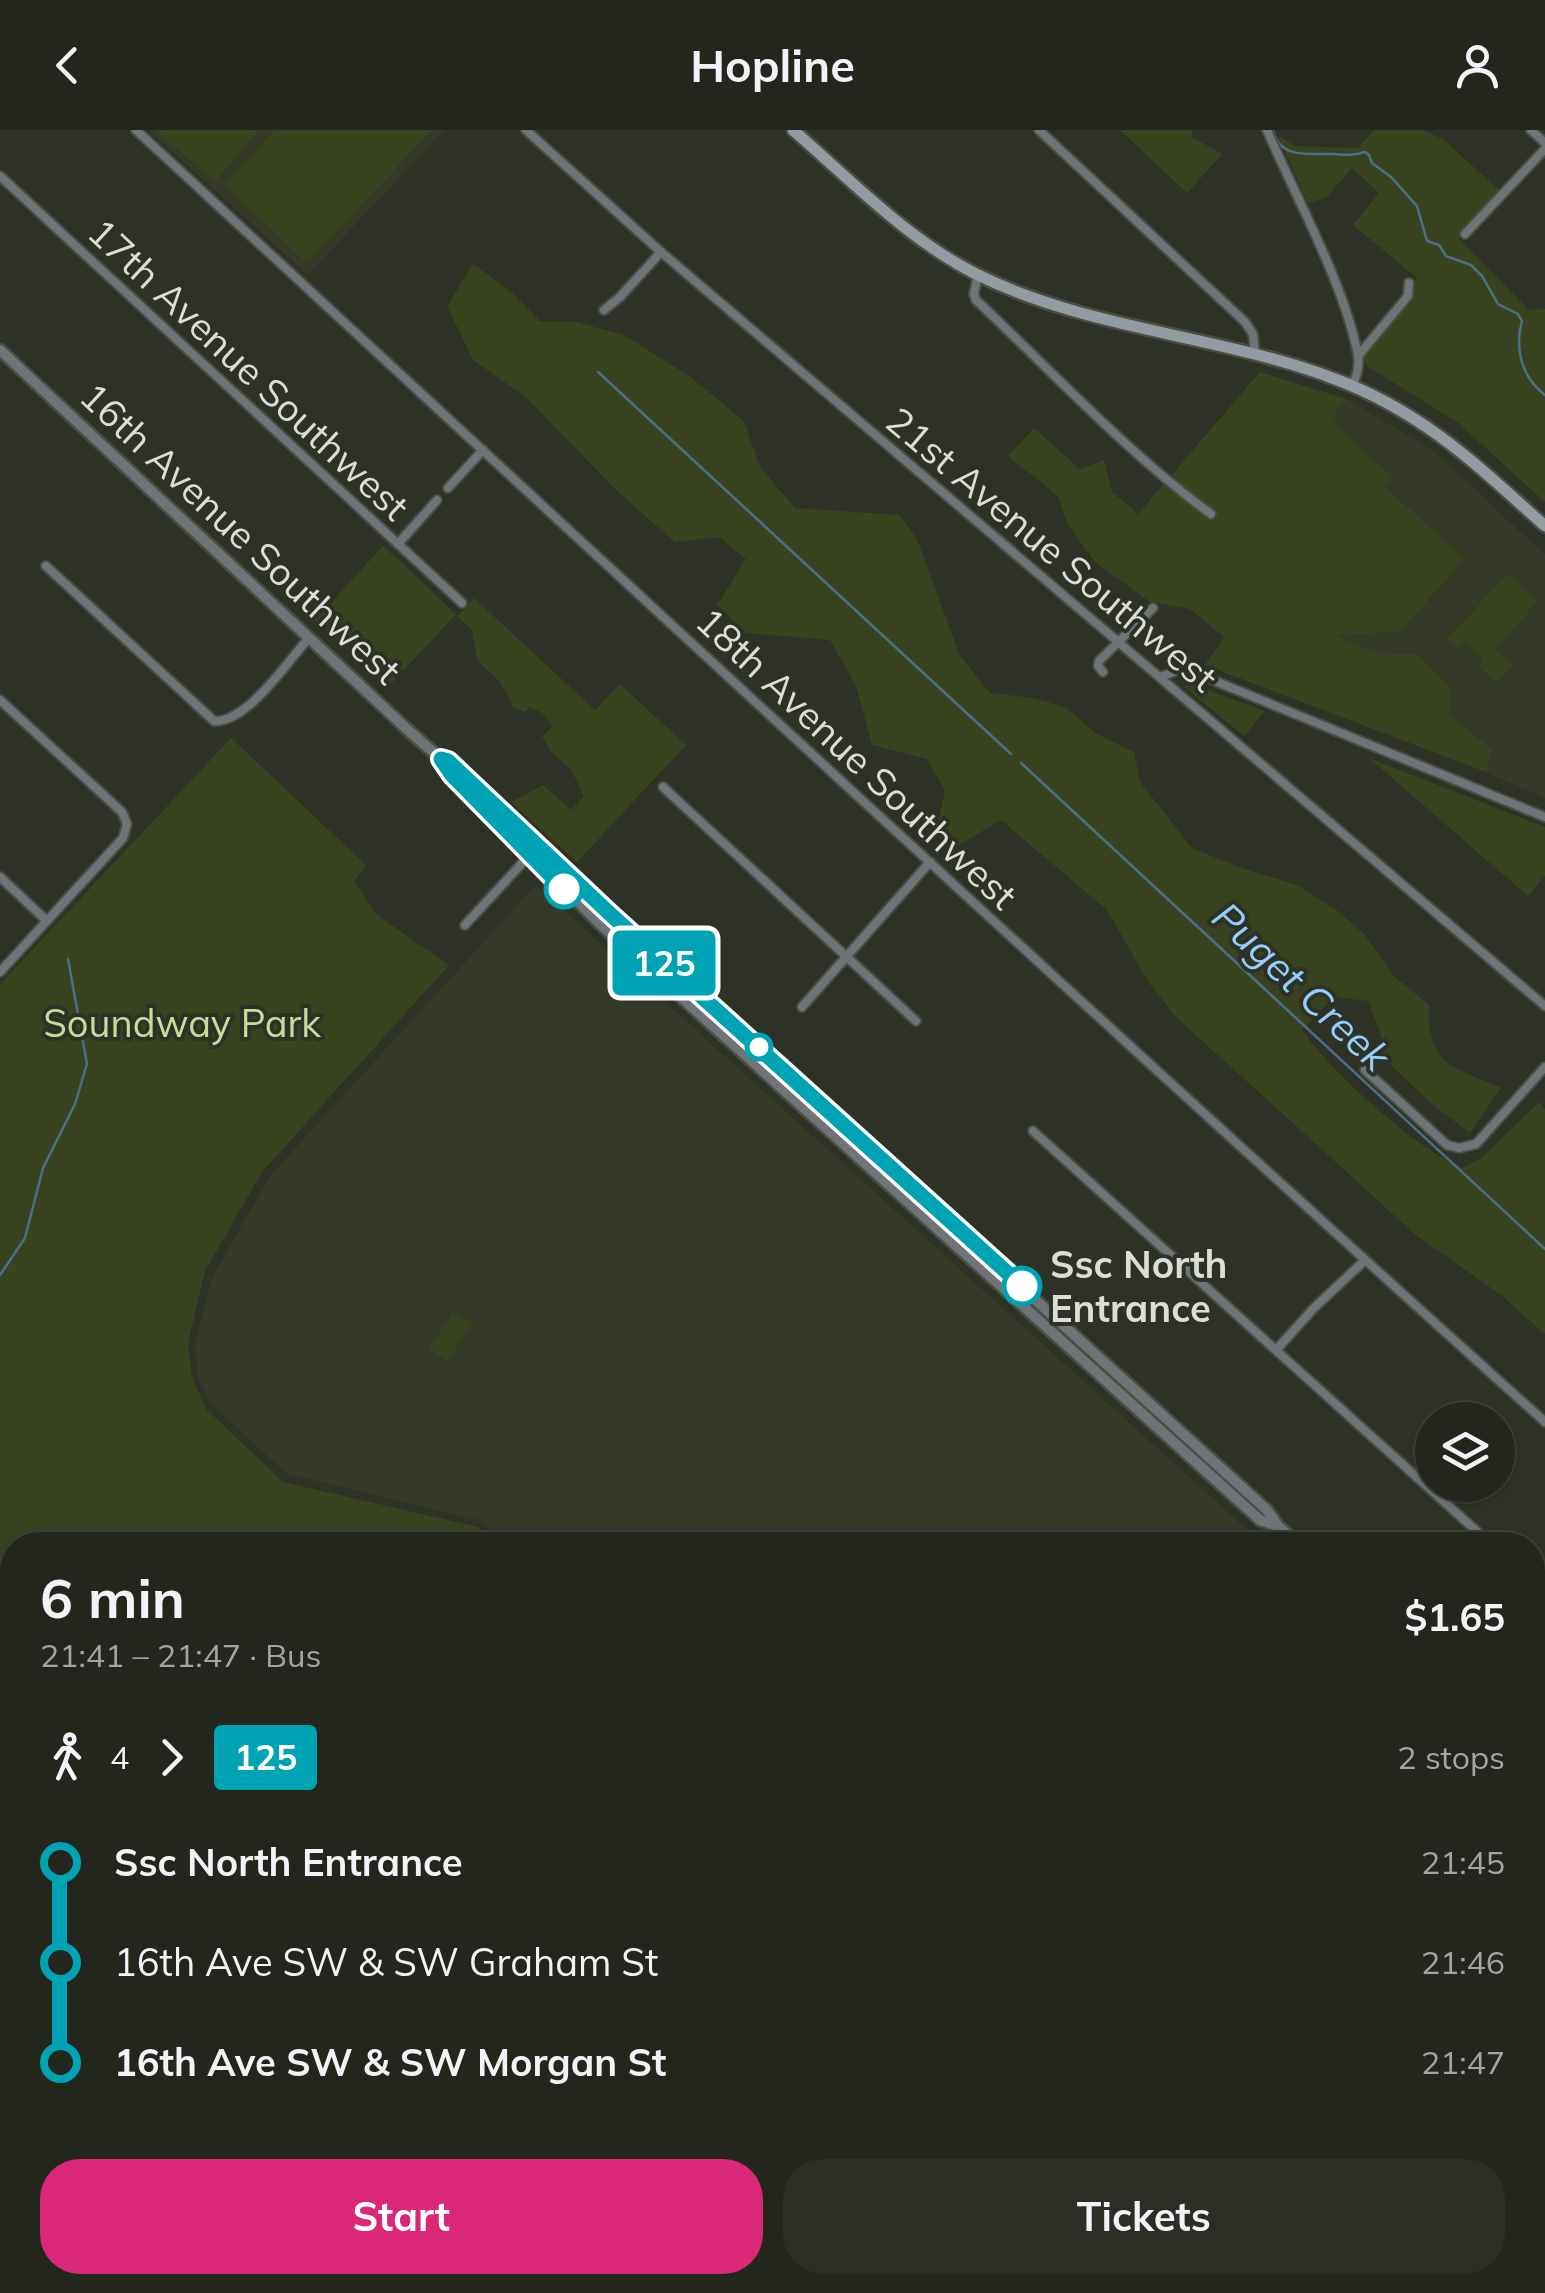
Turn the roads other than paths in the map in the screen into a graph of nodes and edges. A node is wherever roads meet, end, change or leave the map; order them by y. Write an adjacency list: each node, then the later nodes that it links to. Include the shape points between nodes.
1 (136, 130): 18 (street, 18th Avenue Southwest)
2 (526, 130): 10 (street, 21st Avenue Southwest)
3 (794, 130): 11 (main road, via 901,225)
4 (1038, 130): 15 (street, via 1245,322)
5 (1267, 130): 16 (street, via 1322,252)
6 (1531, 130): 7 (street)
7 (1545, 146): 9 (street)
8 (0, 176): 23 (street, 17th Avenue Southwest)
9 (1465, 234)
10 (661, 252): 13 (street); 28 (street, 21st Avenue Southwest)
11 (978, 275): 15 (main road, via 1036,298); 21 (street, via 976,300 1175,488)
12 (1409, 283): 16 (street, via 1408,296)
13 (604, 310)
14 (0, 350): 27 (street, 16th Avenue Southwest)
15 (1255, 354): 17 (main road)
16 (1358, 356): 17 (street)
17 (1352, 386): 22 (main road, via 1453,442)
18 (483, 450): 19 (street); 35 (street, 18th Avenue Southwest)
19 (448, 488)
20 (437, 500): 23 (street)
21 (1212, 514)
22 (1545, 526)
23 (398, 544): 25 (street, 17th Avenue Southwest)
24 (46, 566): 27 (street, via 220,722 244,710)
25 (462, 603)
26 (1153, 608): 28 (street)
27 (309, 638): 34 (street, 16th Avenue Southwest, via 448,761)
28 (1117, 641): 29 (street, via 1099,662); 30 (street, 21st Avenue Southwest)
29 (1103, 672)
30 (1161, 678): 33 (street, via 1180,669 1193,672); 41 (street, 21st Avenue Southwest)
31 (0, 700): 37 (street, via 122,812 127,824 124,838)
32 (662, 786): 39 (street)
33 (1545, 817)
34 (534, 850): 38 (street); 50 (street, 16th Avenue Southwest)
35 (930, 862): 39 (street); 47 (street, 18th Avenue Southwest)
36 (0, 877): 37 (street)
37 (48, 921): 40 (street)
38 (466, 925)
39 (846, 958): 42 (street); 43 (street)
40 (0, 972)
41 (1545, 1006)
42 (802, 1007)
43 (916, 1021)
44 (1545, 1067): 45 (street, via 1469,1148 1447,1144)
45 (1365, 1070)
46 (1033, 1131): 48 (street)
47 (1364, 1261): 48 (street); 49 (street, 18th Avenue Southwest)
48 (1278, 1349): 51 (street)
49 (1545, 1422)
50 (1285, 1532)
51 (1478, 1532)

